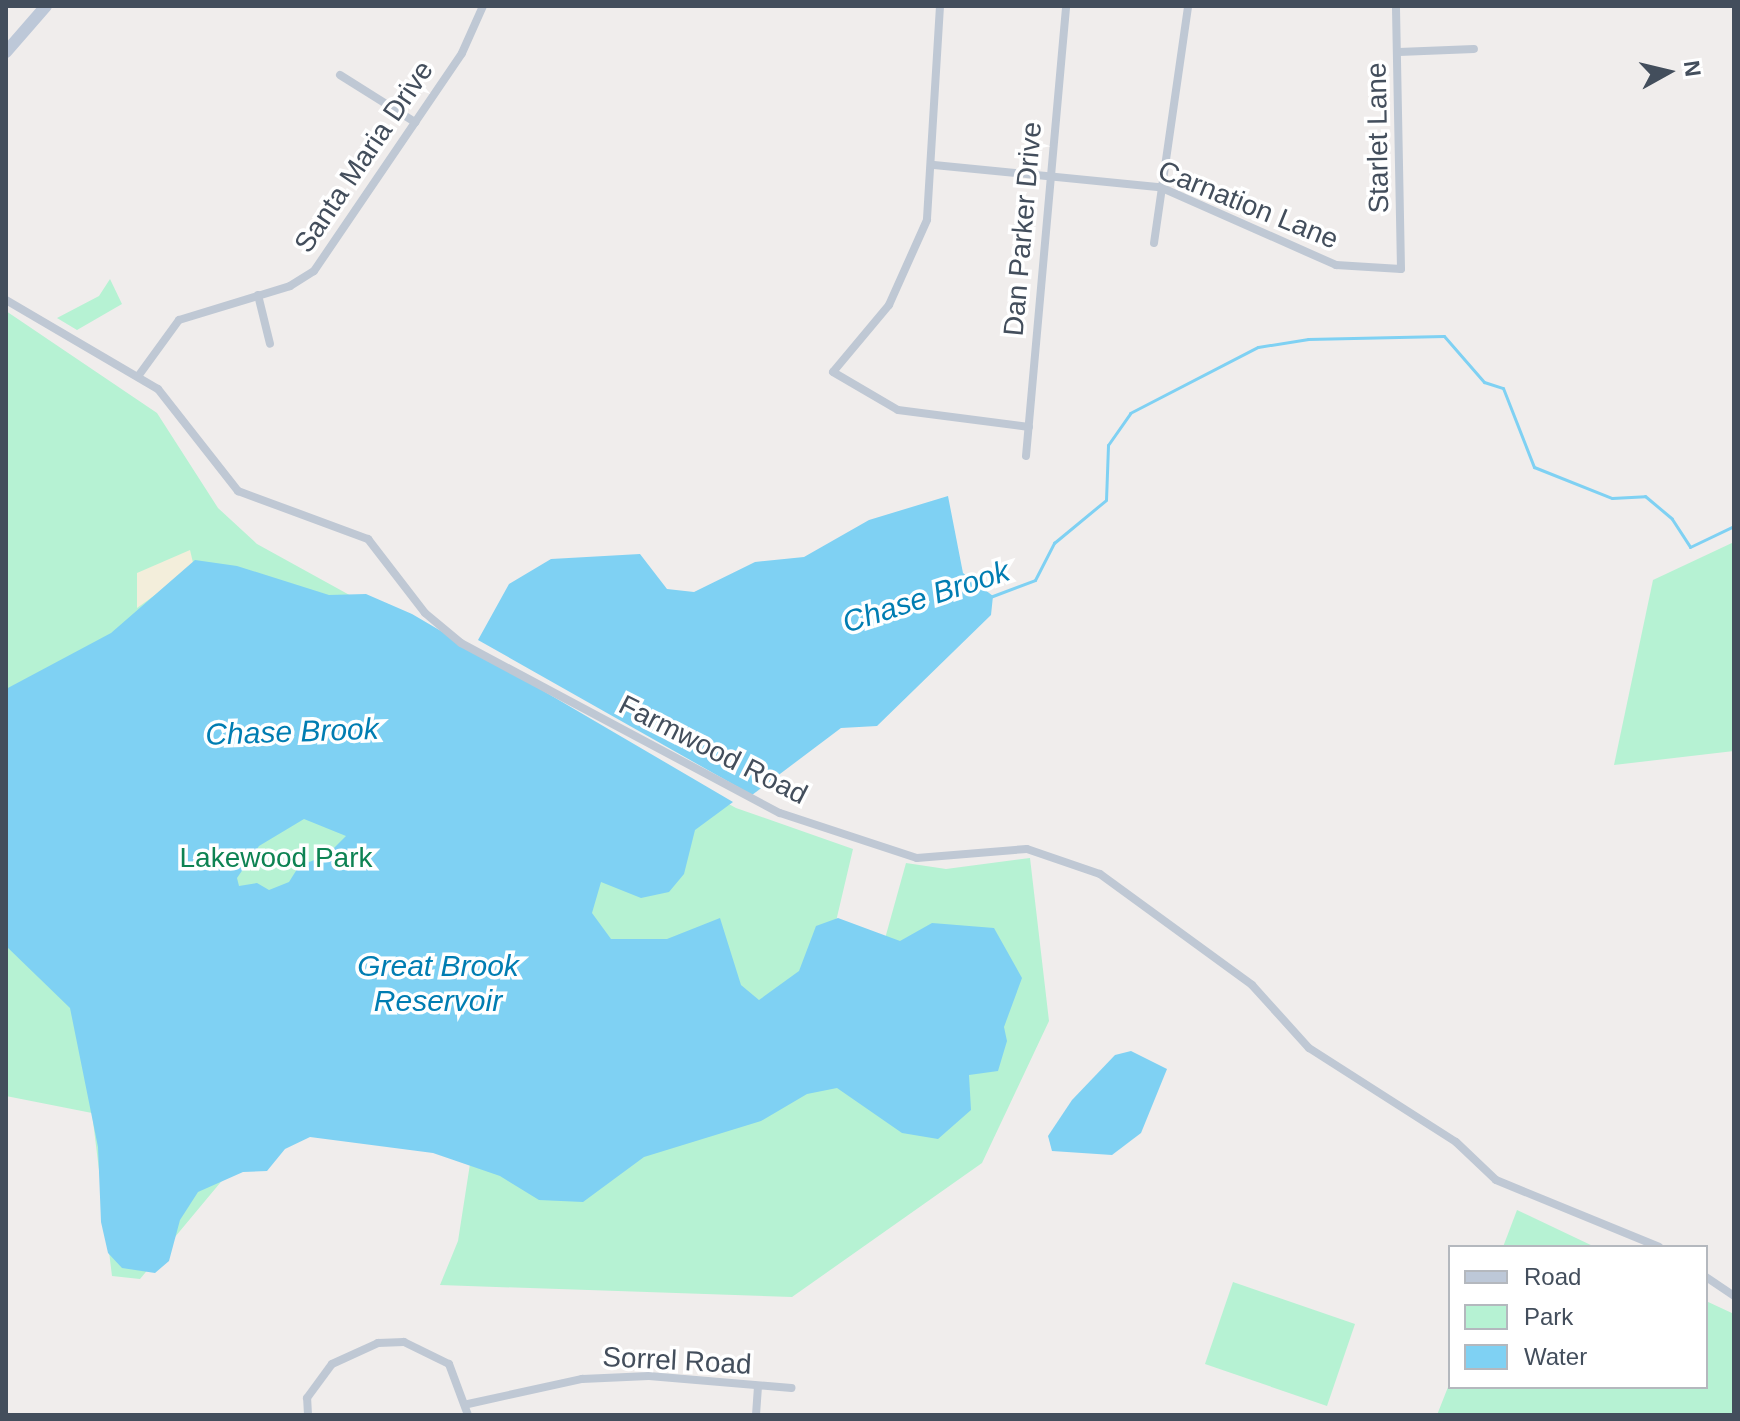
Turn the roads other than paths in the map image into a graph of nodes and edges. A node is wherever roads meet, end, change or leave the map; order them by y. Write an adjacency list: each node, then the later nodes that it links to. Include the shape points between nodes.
1 (46, 6): 8 (main road)
2 (483, 6): 11 (street, Santa Maria Drive)
3 (940, 6): 12 (street)
4 (1066, 6): 13 (street, Dan Parker Drive)
5 (1188, 6): 14 (street)
6 (1396, 6): 9 (street, Starlet Lane)
7 (1474, 49): 9 (street)
8 (6, 52)
9 (1399, 52): 16 (street, Starlet Lane)
10 (340, 75): 11 (street)
11 (415, 122): 17 (street, Santa Maria Drive, via 314,271)
12 (934, 165): 13 (street, Carnation Lane); 21 (street, via 912,262 889,305 833,372 898,410)
13 (1049, 174): 14 (street, Carnation Lane); 21 (street, Dan Parker Drive)
14 (1160, 187): 15 (street); 16 (street, Carnation Lane, via 1336,265)
15 (1154, 243)
16 (1401, 269)
17 (258, 295): 19 (street); 20 (street, Santa Maria Drive, via 179,320)
18 (6, 300): 20 (street, Farmwood Road)
19 (270, 344)
20 (139, 375): 23 (street, Farmwood Road, via 181,412 238,491 368,539 425,613 461,643 780,813 917,858 1027,849 1100,874 1252,985 1309,1048 1456,1142 1496,1180)
21 (1029, 427): 22 (street, Dan Parker Drive)
22 (1026, 456)
23 (1654, 1245)
24 (1708, 1278): 25 (street)
25 (1734, 1296)
26 (758, 1387): 27 (street, Sorrel Road); 28 (street, Sorrel Road, via 649,1376 582,1379); 31 (street)
27 (791, 1388)
28 (468, 1404): 29 (street, via 460,1379 429,1349 378,1343 332,1364 307,1398); 30 (street)
29 (308, 1415)
30 (468, 1415)
31 (756, 1415)

